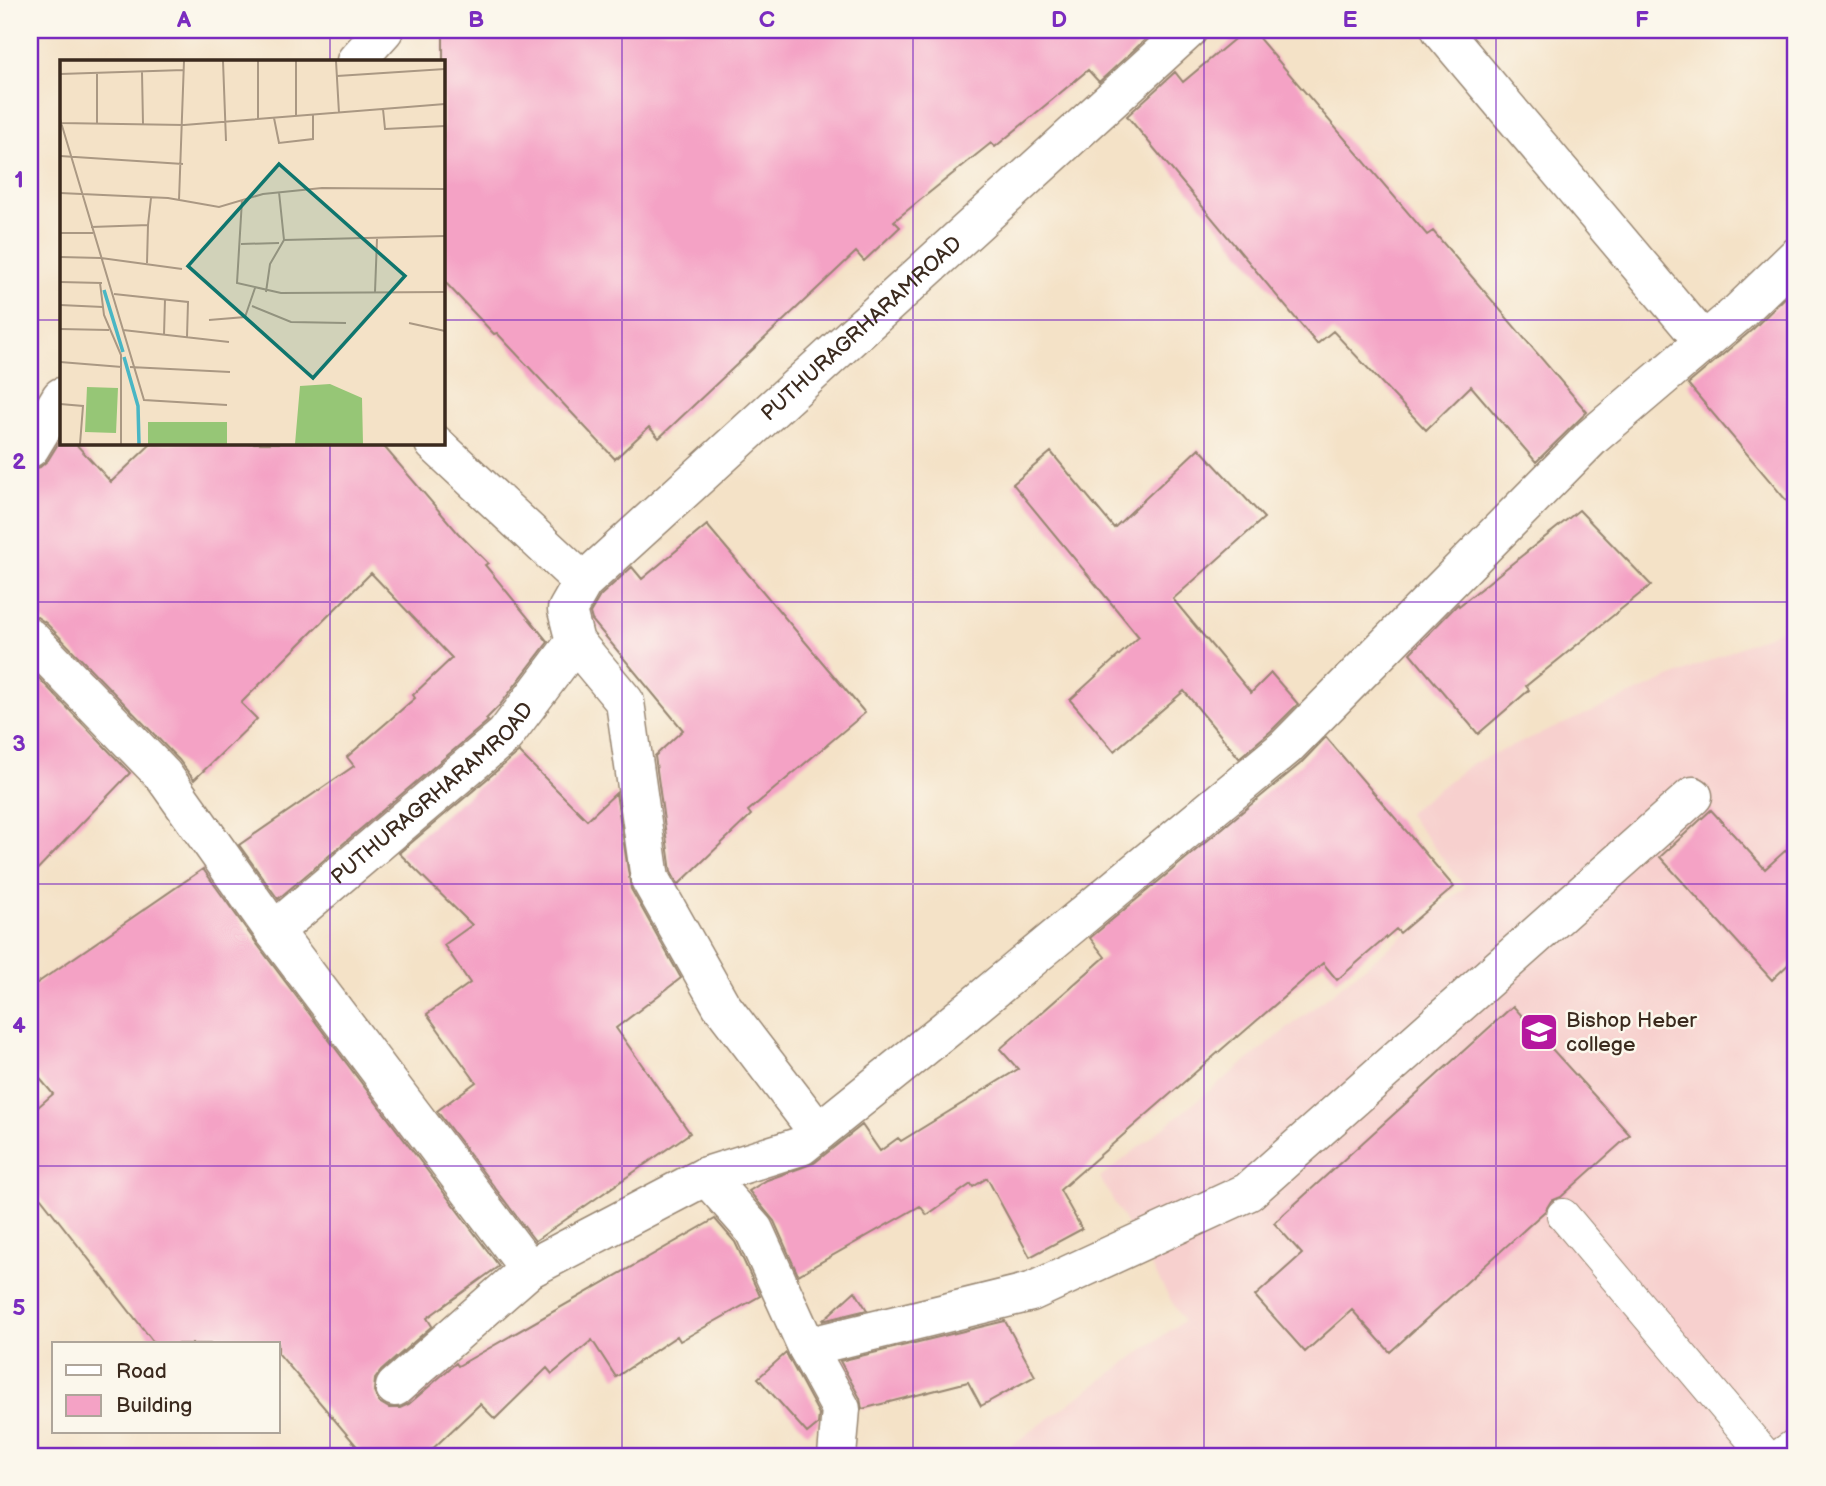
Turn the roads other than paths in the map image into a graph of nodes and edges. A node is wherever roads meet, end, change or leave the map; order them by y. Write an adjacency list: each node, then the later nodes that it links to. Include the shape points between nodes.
1 (384, 30): 4 (street)
2 (1188, 30): 10 (street, PUTHURAGRHARAMROAD)
3 (1441, 30): 6 (street)
4 (357, 60)
5 (1796, 257): 6 (street)
6 (1704, 342): 15 (street, via 1592,437 1286,747)
7 (60, 399): 9 (street)
8 (436, 444): 10 (street)
9 (30, 448)
10 (583, 582): 12 (street, PUTHURAGRHARAMROAD, via 567,610)
11 (30, 638): 14 (street, via 163,775)
12 (575, 642): 14 (street, PUTHURAGRHARAMROAD, via 505,735); 15 (street, PUTHURAGRHARAMROAD, via 625,702 650,879 721,1005)
13 (1693, 796): 19 (street, via 1248,1192 1031,1292)
14 (274, 931): 18 (street)
15 (818, 1132): 16 (street, via 801,1146)
16 (706, 1176): 18 (street); 19 (street, via 754,1230)
17 (1563, 1215): 23 (lane)
18 (529, 1269): 20 (street)
19 (807, 1347): 22 (street, via 841,1409)
20 (395, 1387)
21 (1796, 1444): 24 (lane)
22 (837, 1456)
23 (1766, 1456)
24 (1779, 1456)

